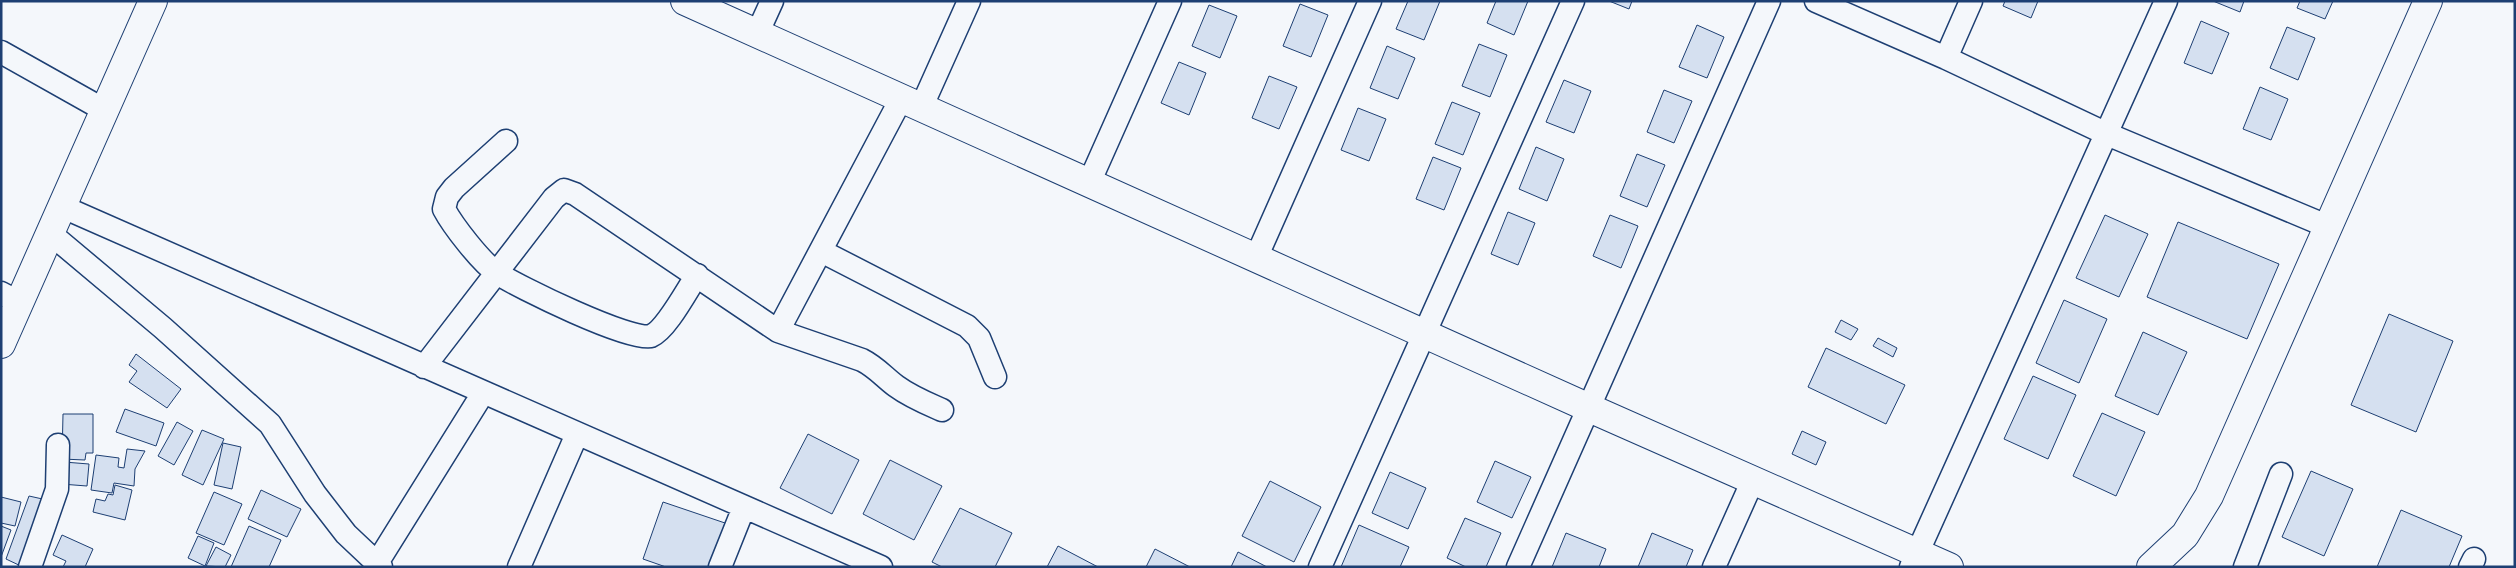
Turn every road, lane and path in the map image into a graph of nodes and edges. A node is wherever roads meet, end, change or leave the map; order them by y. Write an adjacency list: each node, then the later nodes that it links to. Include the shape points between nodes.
1 (153, 1): 17 (main road)
2 (685, 1): 13 (main road)
3 (772, 1): 13 (street)
4 (969, 1): 16 (street)
5 (1170, 1): 20 (street)
6 (1370, 1): 25 (street)
7 (1573, 1): 30 (street)
8 (1769, 1): 35 (street)
9 (1816, 1): 15 (street)
10 (1971, 1): 15 (street)
11 (2166, 1): 18 (street)
12 (2428, 1): 22 (main road)
13 (757, 34): 16 (main road)
14 (1, 52): 17 (street)
15 (1946, 58): 18 (street)
16 (911, 103): 20 (main road); 24 (street)
17 (106, 111): 21 (main road)
18 (2107, 134): 22 (street); 42 (street)
19 (506, 141): 26 (street, via 454,188 444,209 453,226)
20 (1089, 183): 25 (main road)
21 (63, 207): 23 (main road); 32 (street)
22 (2329, 227): 44 (main road, via 2209,496 2185,535)
23 (51, 234): 28 (main road); 43 (street, via 270,424 314,494 346,534)
24 (821, 250): 29 (street); 33 (street, via 967,326 979,338)
25 (1256, 258): 30 (main road)
26 (496, 273): 27 (street, via 602,325 649,337 666,322); 27 (street, via 554,198 564,190 575,194); 32 (street)
27 (697, 276): 29 (street)
28 (10, 298): 31 (main road)
29 (778, 331): 36 (street, via 862,360 914,398)
30 (1424, 333): 35 (main road); 49 (street)
31 (1, 344)
32 (424, 367): 34 (street)
33 (996, 377)
34 (483, 393): 37 (street); 43 (street)
35 (1587, 407): 40 (main road); 50 (street)
36 (942, 410)
37 (577, 434): 41 (street); 46 (street)
38 (58, 445): 45 (street, via 57,490)
39 (2281, 474): 53 (street)
40 (1753, 480): 42 (main road); 51 (street)
41 (744, 507): 47 (street); 48 (street)
42 (1914, 560): 52 (main road)
43 (379, 565)
44 (2152, 566)
45 (30, 567)
46 (519, 567)
47 (720, 567)
48 (881, 567)
49 (1320, 567)
50 (1518, 567)
51 (1714, 567)
52 (1948, 567)
53 (2244, 567)

